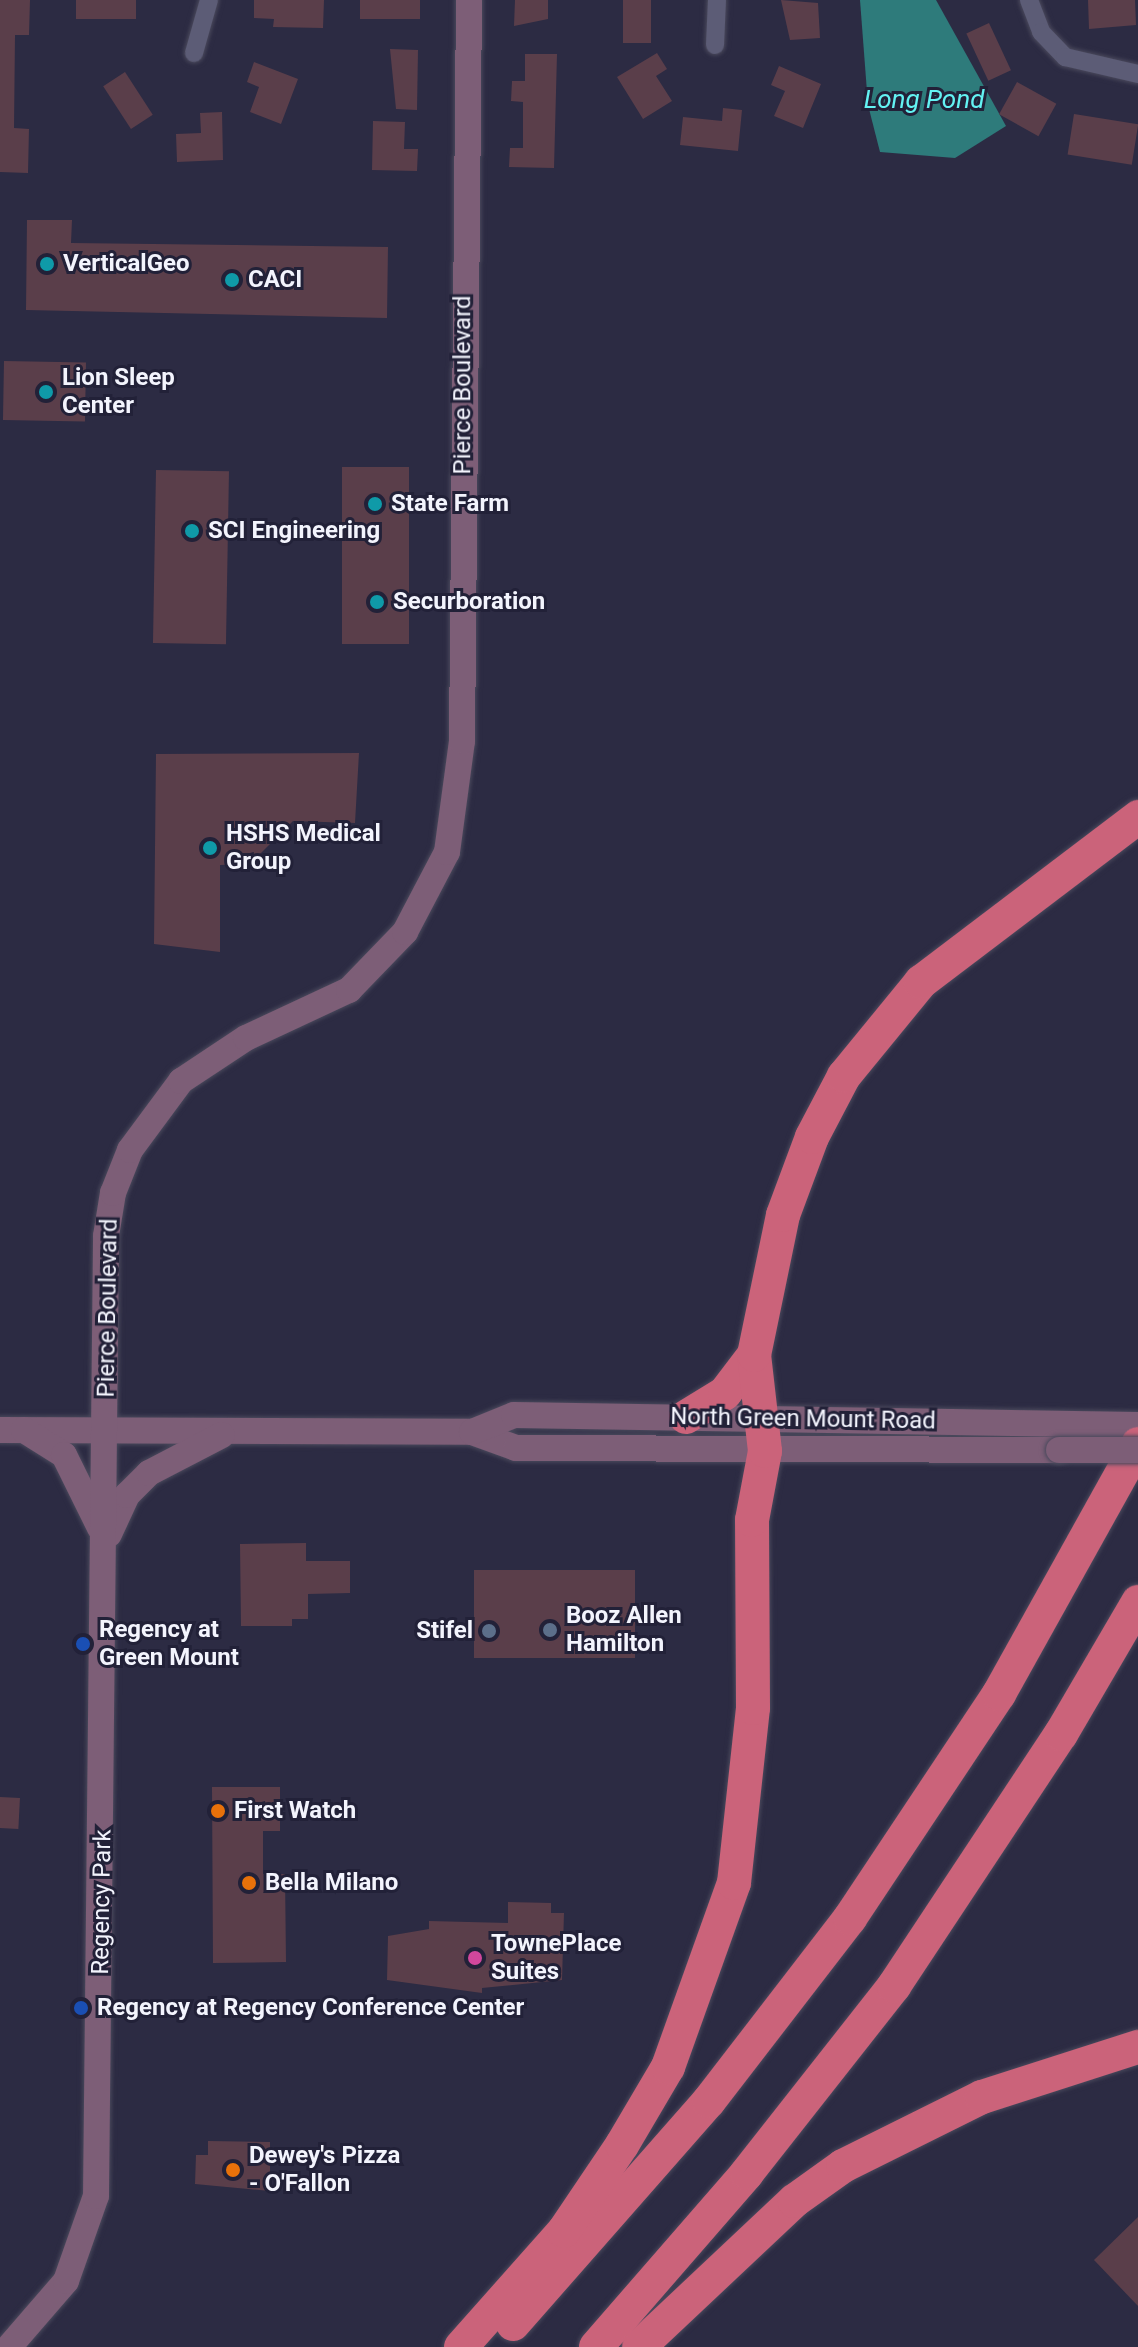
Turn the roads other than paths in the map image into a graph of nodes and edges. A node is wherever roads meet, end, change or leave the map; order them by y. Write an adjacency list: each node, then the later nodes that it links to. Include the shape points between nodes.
1 (209, 0): 6 (street)
2 (469, 0): 12 (street, Pierce Boulevard, via 462,741 447,852 405,932 349,990 212,1057 181,1081 130,1150 106,1236)
3 (717, 0): 5 (street)
4 (1029, 0): 7 (street, via 1041,32 1065,57)
5 (715, 45)
6 (194, 53)
7 (1138, 74)
8 (1138, 817): 9 (highway, via 921,982 852,1065 812,1137 783,1215)
9 (754, 1355): 10 (highway, via 725,1393); 16 (highway)
10 (686, 1417): 15 (street, North Green Mount Road, via 514,1415); 16 (street, North Green Mount Road)
11 (1138, 1425): 17 (street, North Green Mount Road)
12 (106, 1429): 13 (street, North Green Mount Road); 14 (street, North Green Mount Road); 20 (street, Regency Park)
13 (12, 1430): 20 (street, via 64,1455)
14 (233, 1430): 15 (street, North Green Mount Road); 20 (street, via 149,1473 127,1495)
15 (472, 1432): 16 (street, North Green Mount Road, via 516,1448)
16 (766, 1435): 17 (street, North Green Mount Road); 24 (highway, via 752,1520 745,1795 734,1883 705,1976 668,2067 622,2145 564,2231)
17 (1059, 1437): 19 (street, North Green Mount Road, bridge)
18 (1138, 1444): 25 (highway, via 999,1694 850,1918 690,2124)
19 (1138, 1450)
20 (105, 1542): 23 (street, Regency Park, via 96,2196 66,2281)
21 (1138, 1602): 26 (highway, via 1061,1734 894,1986 757,2161)
22 (1138, 2047): 27 (highway, via 982,2097 843,2166 794,2201)
23 (9, 2347)
24 (461, 2347)
25 (491, 2347)
26 (596, 2347)
27 (639, 2347)

